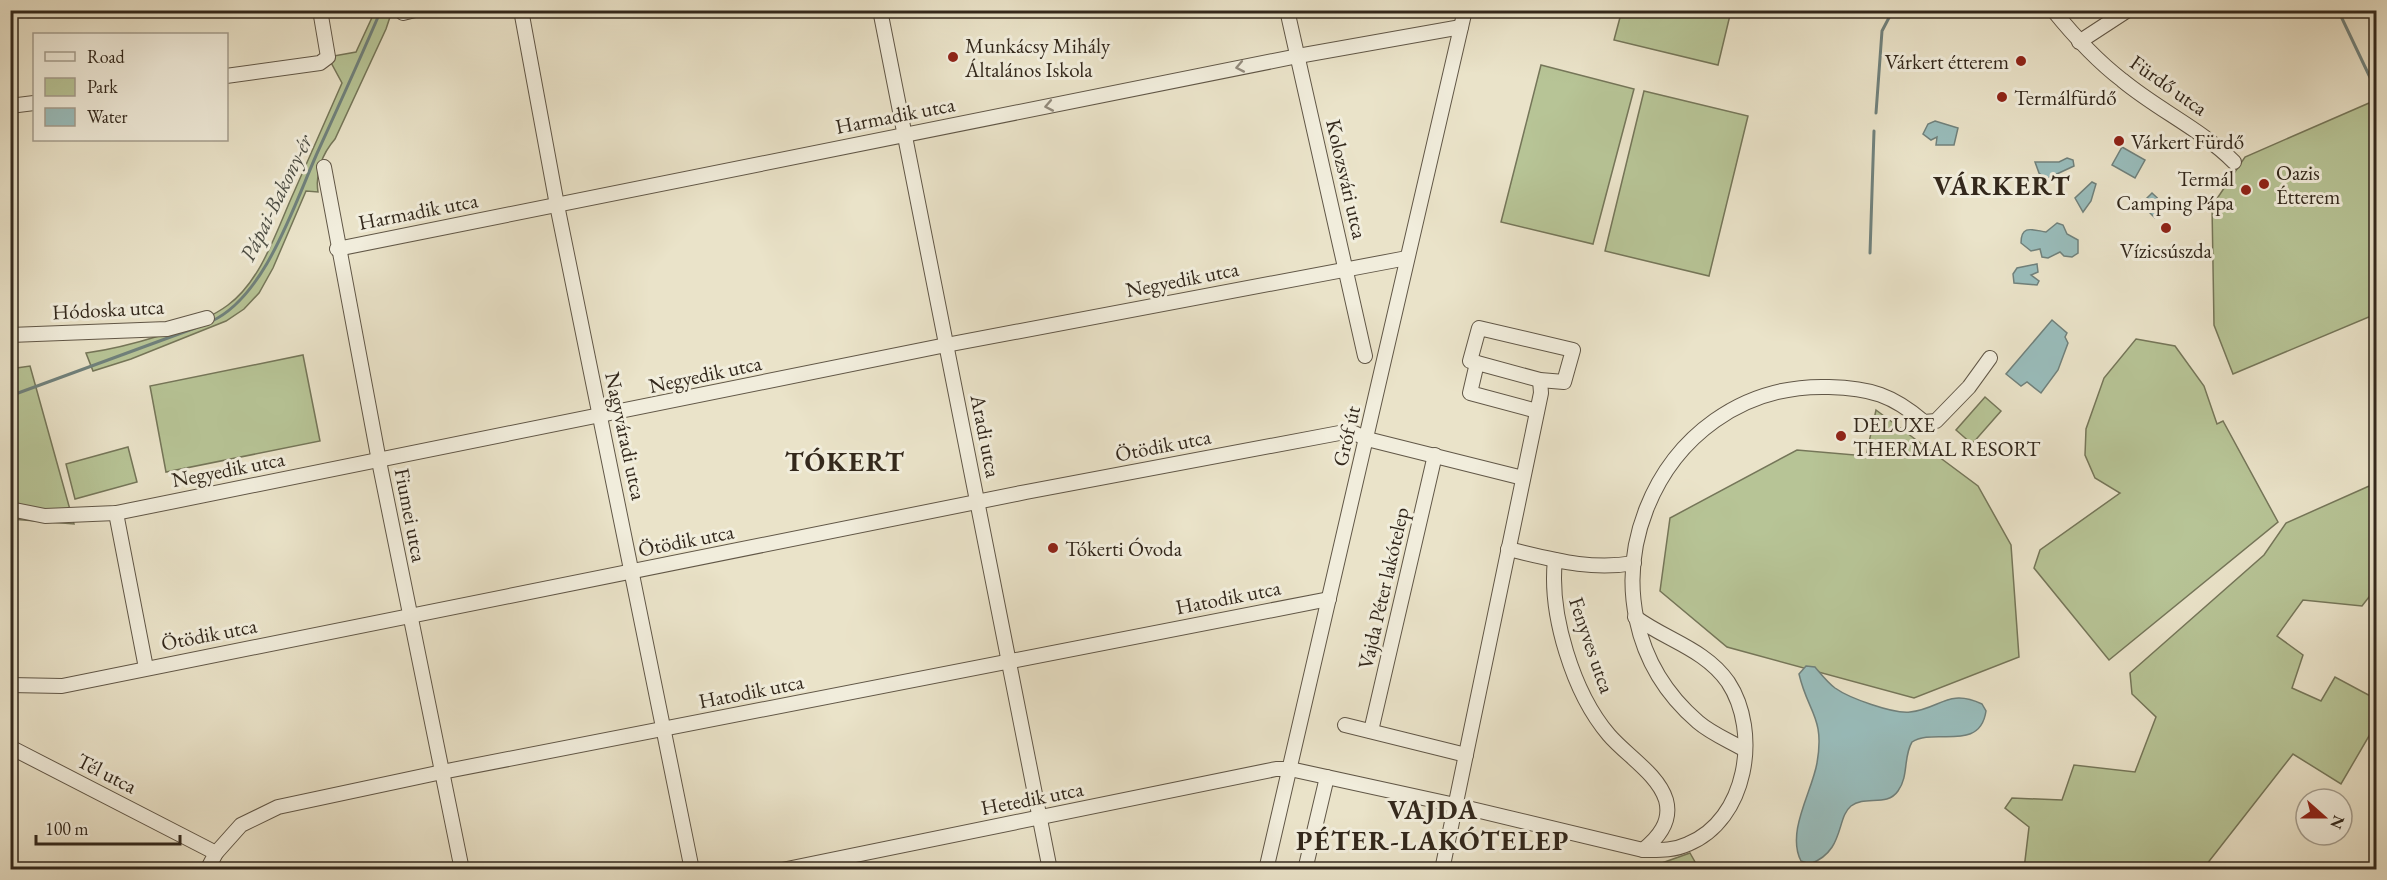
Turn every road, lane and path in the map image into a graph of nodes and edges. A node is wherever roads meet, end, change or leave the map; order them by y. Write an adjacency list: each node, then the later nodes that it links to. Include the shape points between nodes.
1 (320, 10): 11 (street, via 328,57 320,63)
2 (521, 10): 17 (street, Nagyváradi utca)
3 (880, 10): 14 (street, Aradi utca)
4 (1287, 10): 10 (street, Kolozsvári utca)
5 (1465, 10): 8 (street, Gróf út)
6 (2053, 10): 9 (street, Fürdő utca)
7 (2128, 10): 9 (street)
8 (1461, 27): 10 (street, Harmadik utca); 19 (street, Gróf út)
9 (2079, 42): 15 (street, Fürdő utca, via 2122,81 2212,141)
10 (1298, 56): 14 (street, Harmadik utca, one-way to 14); 20 (street, Kolozsvári utca)
11 (228, 76)
12 (33, 103): 13 (street)
13 (10, 106)
14 (905, 135): 17 (street, Harmadik utca); 23 (street, Aradi utca)
15 (2234, 162)
16 (324, 167): 18 (street, Fiumei utca)
17 (557, 205): 18 (street, Harmadik utca); 29 (street, Nagyváradi utca)
18 (338, 249): 32 (street, Fiumei utca)
19 (1407, 258): 20 (street, Negyedik utca); 30 (street, Gróf út)
20 (1345, 269): 23 (street, Negyedik utca); 24 (street, Kolozsvári utca)
21 (207, 318): 22 (street, Hódoska utca, via 167,329)
22 (10, 335)
23 (946, 345): 29 (street, Negyedik utca); 34 (street, Aradi utca)
24 (1365, 356)
25 (1990, 358): 39 (street, via 1936,421 1924,422 1877,391 1809,386 1750,400 1724,415 1677,455 1661,477 1646,508)
26 (1478, 363): 27 (street); 27 (street, via 1470,361 1479,328 1573,350 1564,382); 28 (street, via 1470,393)
27 (1540, 380): 28 (street)
28 (1538, 411): 33 (street)
29 (600, 417): 32 (street, Negyedik utca); 40 (street, Nagyváradi utca)
30 (1367, 439): 31 (street); 34 (street, Ötödik utca, via 1350,431); 41 (street, Gróf út)
31 (1435, 455): 33 (street); 49 (street, Vajda Péter lakótelep)
32 (379, 461): 36 (street, Negyedik utca); 42 (street, Fiumei utca)
33 (1523, 477): 37 (street)
34 (978, 502): 40 (street, Ötödik utca); 44 (street, Aradi utca)
35 (10, 509): 36 (street, Negyedik utca, via 45,516)
36 (116, 513): 45 (street)
37 (1509, 549): 38 (street, Fenyves utca); 52 (street)
38 (1555, 560): 39 (street, Fenyves utca, via 1599,567); 58 (street, Fenyves utca, via 1553,599 1581,687 1608,733 1659,785 1666,801 1663,830)
39 (1634, 563): 43 (street)
40 (633, 572): 42 (street, Ötödik utca); 48 (street, Nagyváradi utca)
41 (1329, 599): 44 (street, Hatodik utca); 53 (street, Gróf út)
42 (410, 617): 45 (street, Ötödik utca); 54 (street, Fiumei utca)
43 (1635, 617): 51 (street, via 1640,639 1676,701 1700,724); 51 (street, via 1692,648 1727,681 1739,702 1746,730)
44 (1009, 660): 48 (street, Hatodik utca); 57 (street, Aradi utca)
45 (146, 668): 46 (street, Ötödik utca, via 62,686)
46 (10, 685)
47 (1345, 724): 49 (street)
48 (663, 730): 54 (street, Hatodik utca); 62 (street, Nagyváradi utca)
49 (1371, 731): 52 (street)
50 (10, 747): 59 (street, Tél utca)
51 (1745, 750): 58 (street, via 1736,796 1707,833 1666,850)
52 (1466, 755): 56 (street)
53 (1290, 769): 55 (street); 57 (street, Hetedik utca); 65 (street, Gróf út)
54 (442, 771): 59 (street, Hatodik utca, via 278,807 241,825); 61 (street, Fiumei utca)
55 (1327, 777): 56 (street); 66 (street)
56 (1455, 805): 58 (street); 67 (street)
57 (1040, 818): 63 (street, Hetedik utca); 64 (street, Aradi utca)
58 (1643, 850)
59 (216, 853): 60 (street, Hatodik utca)
60 (207, 870)
61 (462, 870)
62 (692, 870)
63 (782, 870)
64 (1050, 870)
65 (1266, 870)
66 (1305, 870)
67 (1442, 870)

